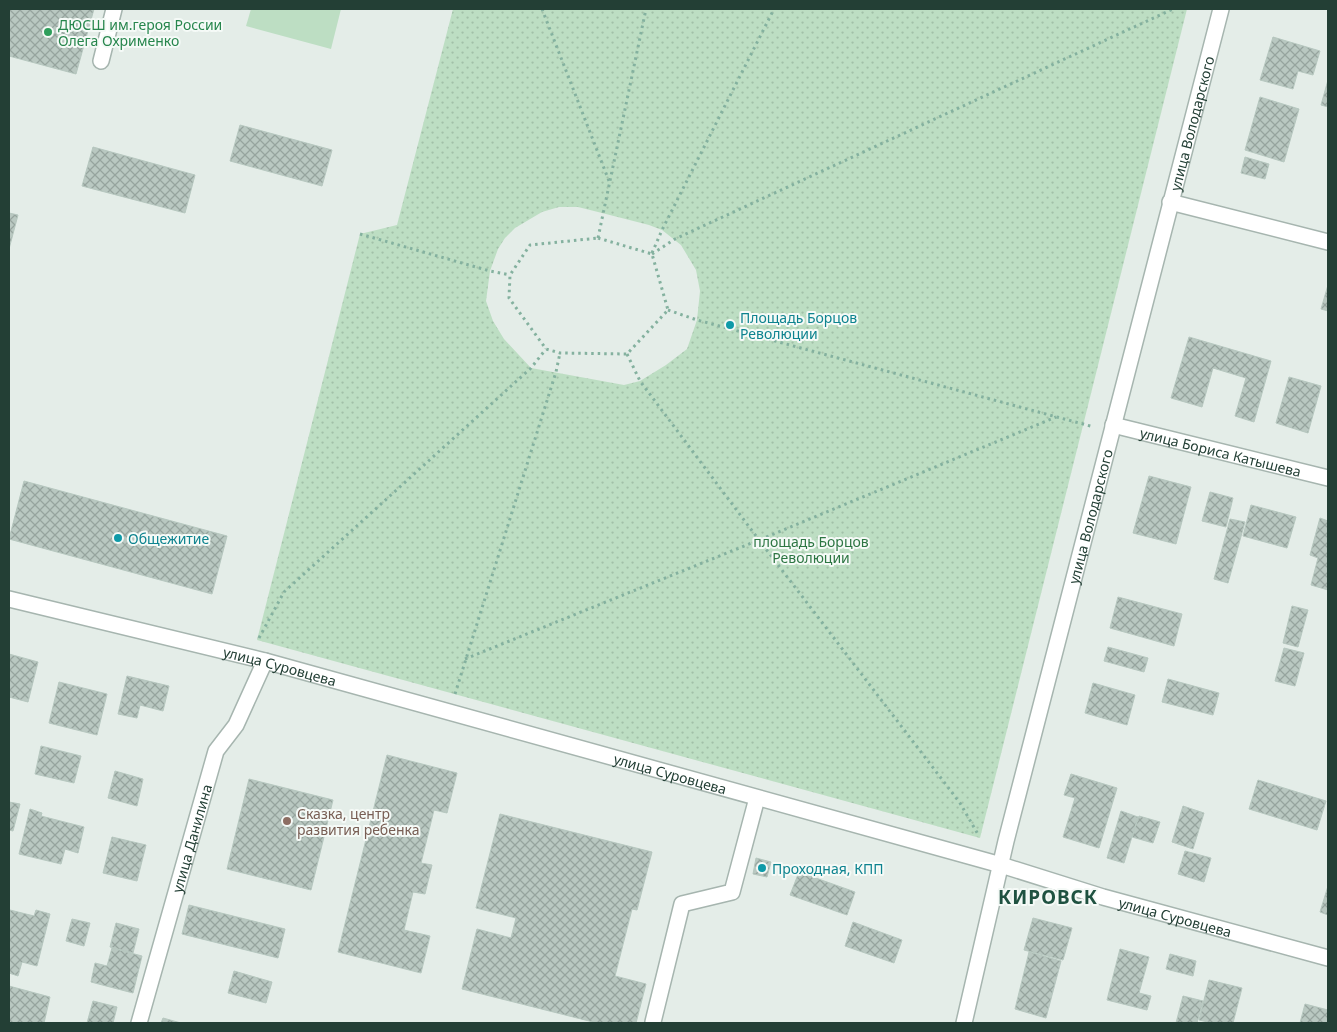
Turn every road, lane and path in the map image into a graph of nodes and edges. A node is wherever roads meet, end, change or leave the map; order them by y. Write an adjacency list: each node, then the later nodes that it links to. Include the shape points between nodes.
1 (114, 9): 7 (street)
2 (542, 9): 8 (path)
3 (646, 9): 8 (path)
4 (774, 9): 13 (path)
5 (1173, 9): 13 (path, via 675,239)
6 (1221, 9): 9 (street, улица Володарского)
7 (101, 61)
8 (609, 181): 11 (path)
9 (1170, 202): 12 (street); 20 (street, улица Володарского)
10 (360, 234): 14 (path)
11 (598, 238): 13 (path); 14 (path, via 530,245)
12 (1328, 242)
13 (652, 254): 15 (path)
14 (510, 275): 16 (path, via 509,298)
15 (668, 310): 18 (path); 19 (path)
16 (546, 349): 17 (path); 24 (path, via 531,368 284,592)
17 (560, 353): 18 (path); 25 (path)
18 (627, 354): 22 (path, via 640,381)
19 (1056, 417): 20 (path); 22 (path)
20 (1112, 428): 21 (street, улица Бориса Катышева); 29 (street, улица Володарского)
21 (1328, 478)
22 (759, 540): 25 (path); 29 (path, via 960,804 980,838)
23 (9, 599): 26 (street, улица Суровцева)
24 (257, 640)
25 (465, 659): 27 (path)
26 (265, 661): 28 (street, улица Суровцева); 33 (street, улица Данилина, via 236,726 216,751)
27 (455, 694)
28 (757, 798): 30 (street, улица Суровцева); 32 (street, via 732,892 682,904)
29 (1006, 841): 30 (street, улица Володарского)
30 (1001, 865): 31 (street, улица Суровцева, via 1103,897); 34 (street, улица Володарского)
31 (1328, 958)
32 (653, 1022)
33 (139, 1023)
34 (964, 1023)

